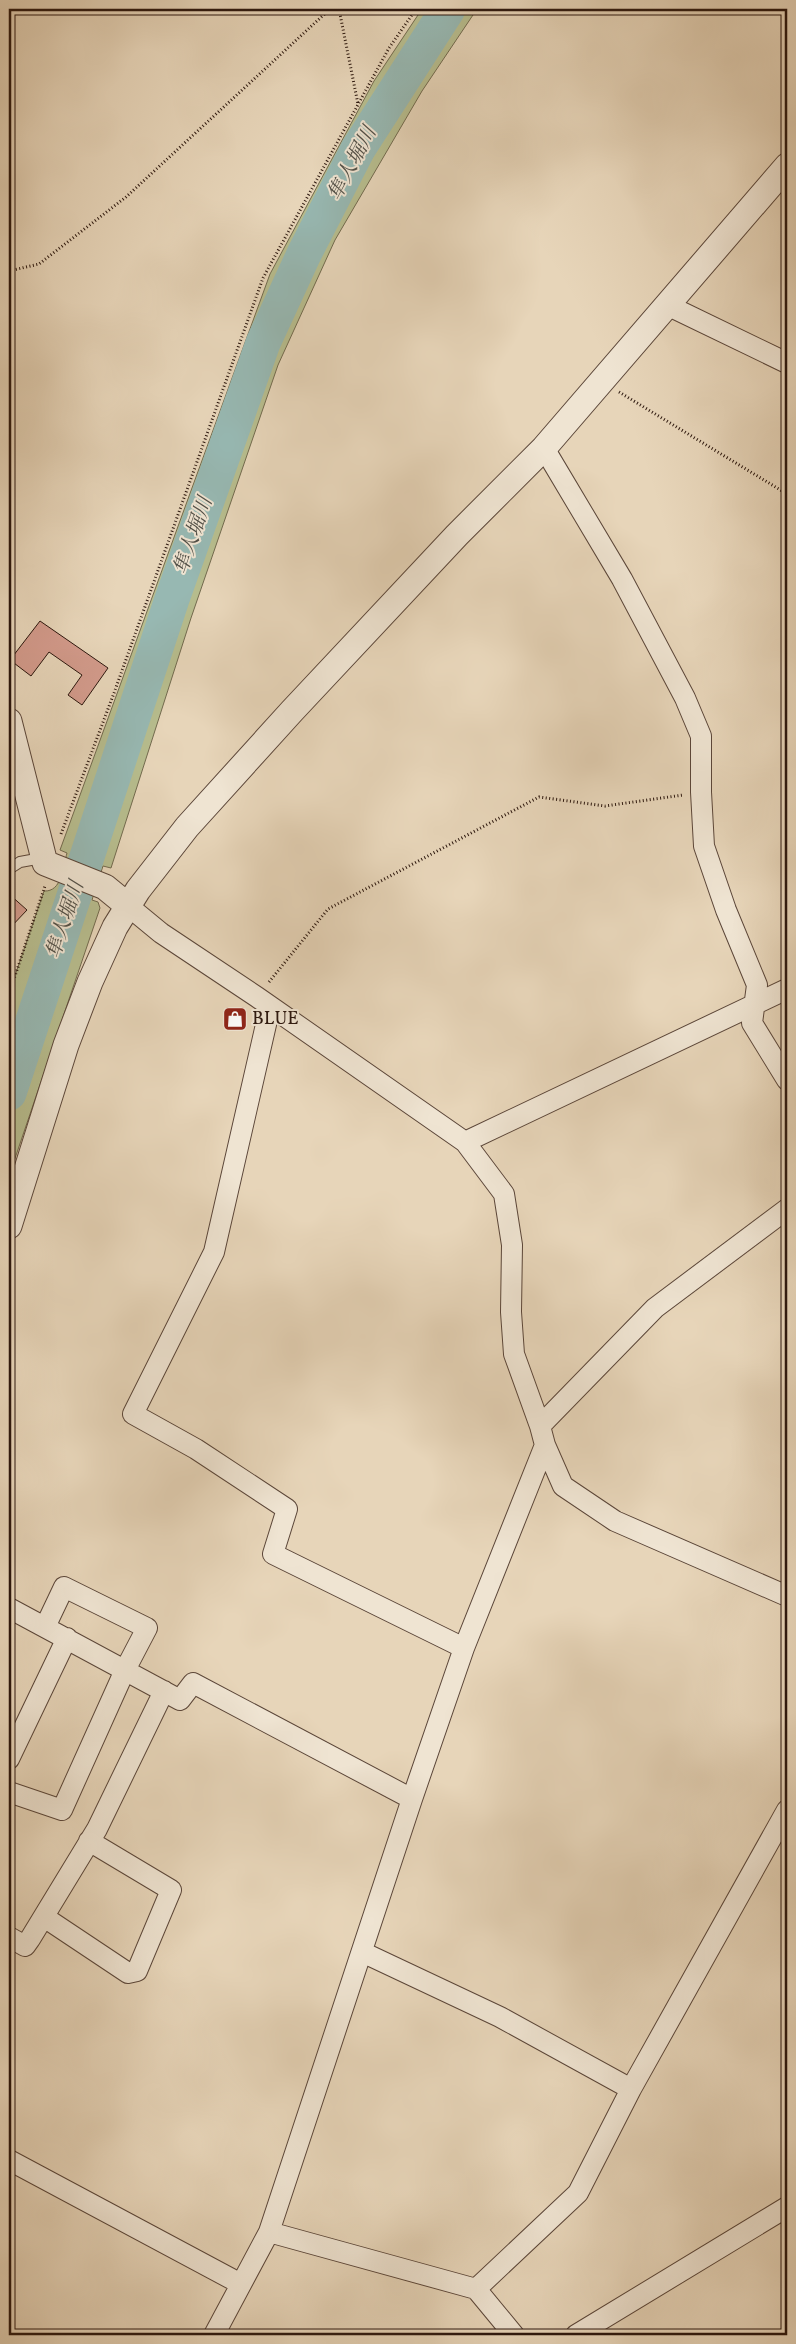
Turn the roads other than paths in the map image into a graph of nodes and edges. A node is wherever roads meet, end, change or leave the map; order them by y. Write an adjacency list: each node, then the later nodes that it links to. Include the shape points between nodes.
1 (787, 166): 2 (street)
2 (667, 305): 3 (street); 4 (street)
3 (787, 363)
4 (544, 448): 8 (street, via 457,534 292,711 187,827); 11 (street, via 622,579 685,698 701,736 704,846 757,985)
5 (9, 721): 6 (street)
6 (50, 865): 7 (lane, via 20,862); 8 (street, via 105,887)
7 (9, 868)
8 (127, 905): 10 (street, via 161,933); 15 (street, via 90,982 66,1045)
9 (787, 989): 11 (street)
10 (264, 1002): 13 (street); 21 (street, via 214,1252 134,1414 196,1449 287,1509 273,1554)
11 (755, 1004): 12 (street, via 752,1023); 13 (street)
12 (787, 1080)
13 (465, 1142): 16 (street, via 504,1194 512,1245 514,1354)
14 (787, 1209): 16 (street, via 655,1308)
15 (9, 1226)
16 (543, 1435): 17 (street, via 563,1486 615,1521); 21 (street)
17 (787, 1596)
18 (9, 1608): 19 (street)
19 (45, 1627): 20 (street); 22 (street, via 64,1587 147,1628)
20 (67, 1638): 22 (street); 24 (street)
21 (464, 1648): 26 (street)
22 (125, 1670): 23 (street); 25 (street, via 62,1810)
23 (164, 1691): 26 (street, via 180,1700 193,1683); 28 (street)
24 (9, 1759)
25 (9, 1792)
26 (412, 1799): 31 (street)
27 (787, 1810): 32 (street)
28 (90, 1841): 29 (street); 29 (street, via 171,1890 136,1971 128,1973)
29 (44, 1917): 30 (street, via 25,1946)
30 (9, 1937)
31 (362, 1952): 32 (street, via 500,2017); 35 (street)
32 (632, 2089): 37 (street, via 578,2193)
33 (9, 2160): 36 (street)
34 (787, 2207): 40 (street)
35 (269, 2232): 36 (street); 37 (street)
36 (241, 2284): 38 (street)
37 (476, 2289): 39 (street)
38 (214, 2335)
39 (514, 2335)
40 (576, 2335)

